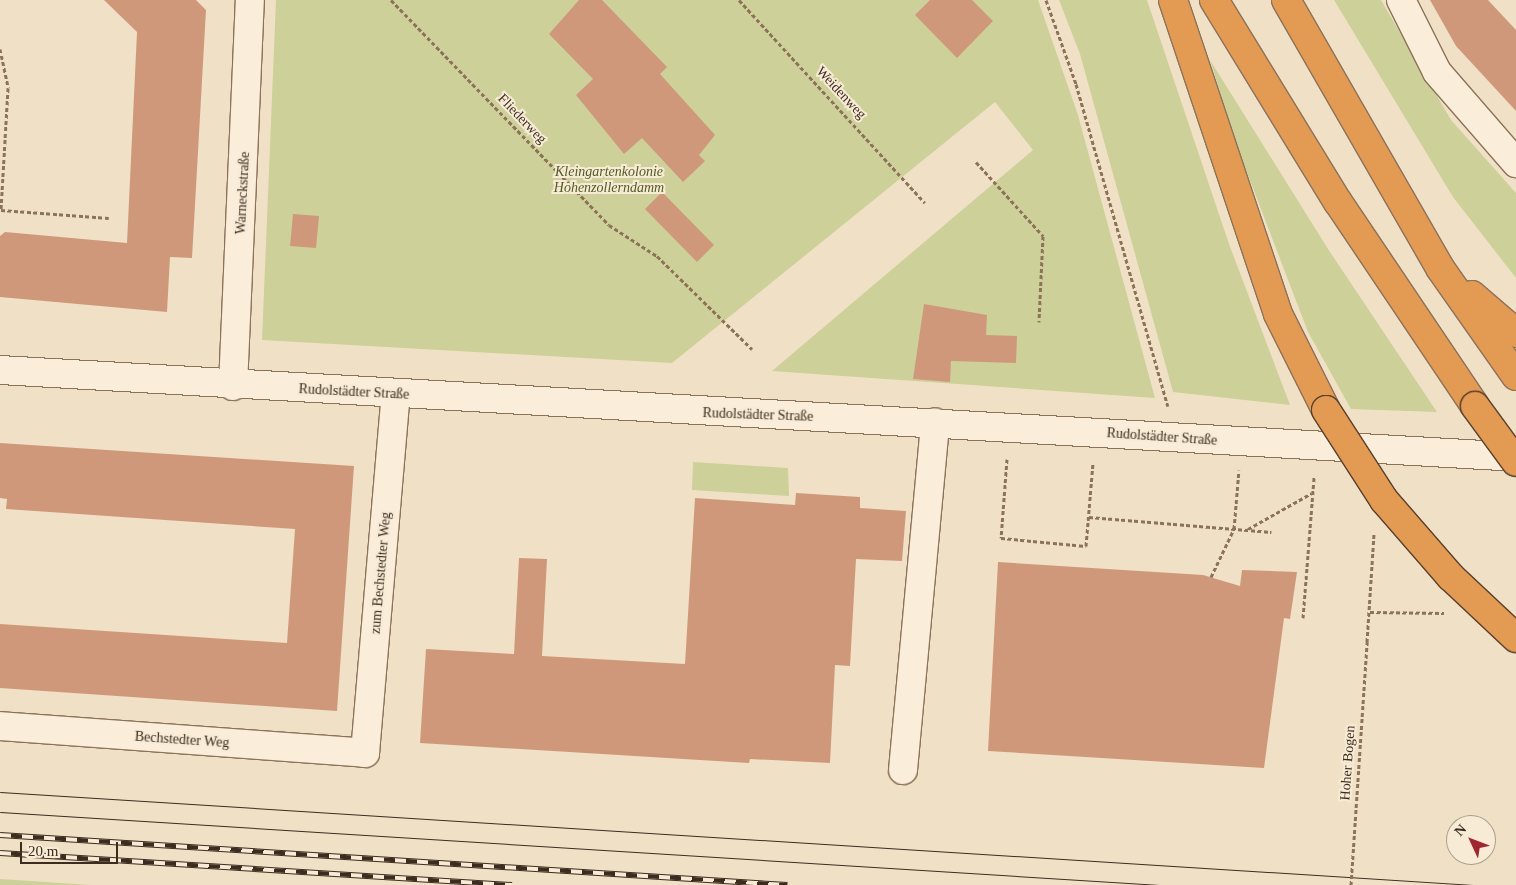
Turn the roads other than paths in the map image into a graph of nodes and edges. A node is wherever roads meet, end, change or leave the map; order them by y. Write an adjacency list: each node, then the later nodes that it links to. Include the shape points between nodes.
1 (250, 0): 11 (street, Warneckstraße)
2 (1173, 0): 16 (highway, bridge, via 1278,314 1326,410 1384,500 1451,577)
3 (1214, 0): 15 (highway, bridge, via 1338,202 1474,406)
4 (1286, 0): 7 (highway)
5 (1401, 0): 6 (street, via 1437,72)
6 (1516, 163)
7 (1440, 268): 8 (highway); 10 (highway)
8 (1516, 333)
9 (0, 370): 11 (street, Rudolstädter Straße)
10 (1516, 376)
11 (233, 386): 12 (street, Rudolstädter Straße)
12 (396, 393): 13 (street, Rudolstädter Straße); 18 (street, zum Bechstedter Weg)
13 (935, 422): 14 (street, Rudolstädter Straße); 19 (street)
14 (1516, 457)
15 (1516, 462)
16 (1516, 638)
17 (0, 726): 18 (street, Bechstedter Weg)
18 (365, 753)
19 (903, 770)

